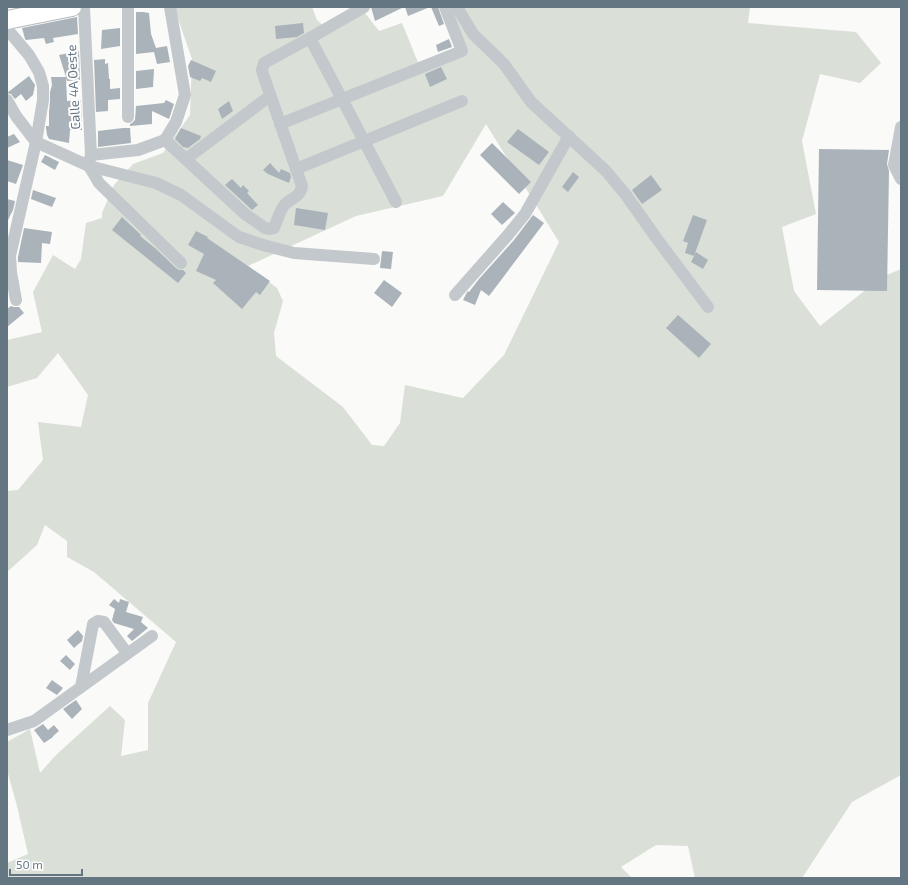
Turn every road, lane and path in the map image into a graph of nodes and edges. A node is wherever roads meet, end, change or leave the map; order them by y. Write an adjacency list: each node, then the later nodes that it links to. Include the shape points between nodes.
1 (72, 7): 8 (highway)
2 (84, 7): 23 (street, Calle 4A Oeste)
3 (128, 7): 15 (street)
4 (170, 7): 19 (street, via 186,95 176,122)
5 (364, 7): 10 (street)
6 (445, 7): 13 (street, via 462,51)
7 (457, 7): 18 (street, via 473,34 504,64 531,102)
8 (7, 20)
9 (7, 30): 20 (street, via 29,55 39,72 43,86)
10 (310, 38): 11 (street, via 264,63 262,70); 13 (street)
11 (270, 96): 16 (street); 22 (street)
12 (7, 100): 20 (street)
13 (342, 100): 16 (street); 21 (street)
14 (462, 101): 21 (street)
15 (128, 117)
16 (280, 124): 24 (street)
17 (901, 127): 25 (street, via 894,165)
18 (569, 136): 29 (street, via 525,214); 31 (street, via 606,171 626,195)
19 (165, 140): 22 (street); 23 (street, via 138,150)
20 (36, 142): 23 (street); 30 (street, via 10,256)
21 (364, 142): 24 (street); 26 (street)
22 (186, 159): 24 (street, via 245,214 269,229 274,228 284,206 301,192 302,186)
23 (90, 160): 27 (street, via 156,182 180,195 239,237 263,246 294,253); 28 (street, via 99,184)
24 (296, 170)
25 (901, 179)
26 (396, 202)
27 (374, 259)
28 (181, 263)
29 (455, 295)
30 (16, 300)
31 (708, 307)
32 (152, 636): 33 (street)
33 (127, 653): 34 (street); 34 (street, via 104,622 98,621 93,624)
34 (81, 687): 35 (street, via 34,721)
35 (7, 730)

